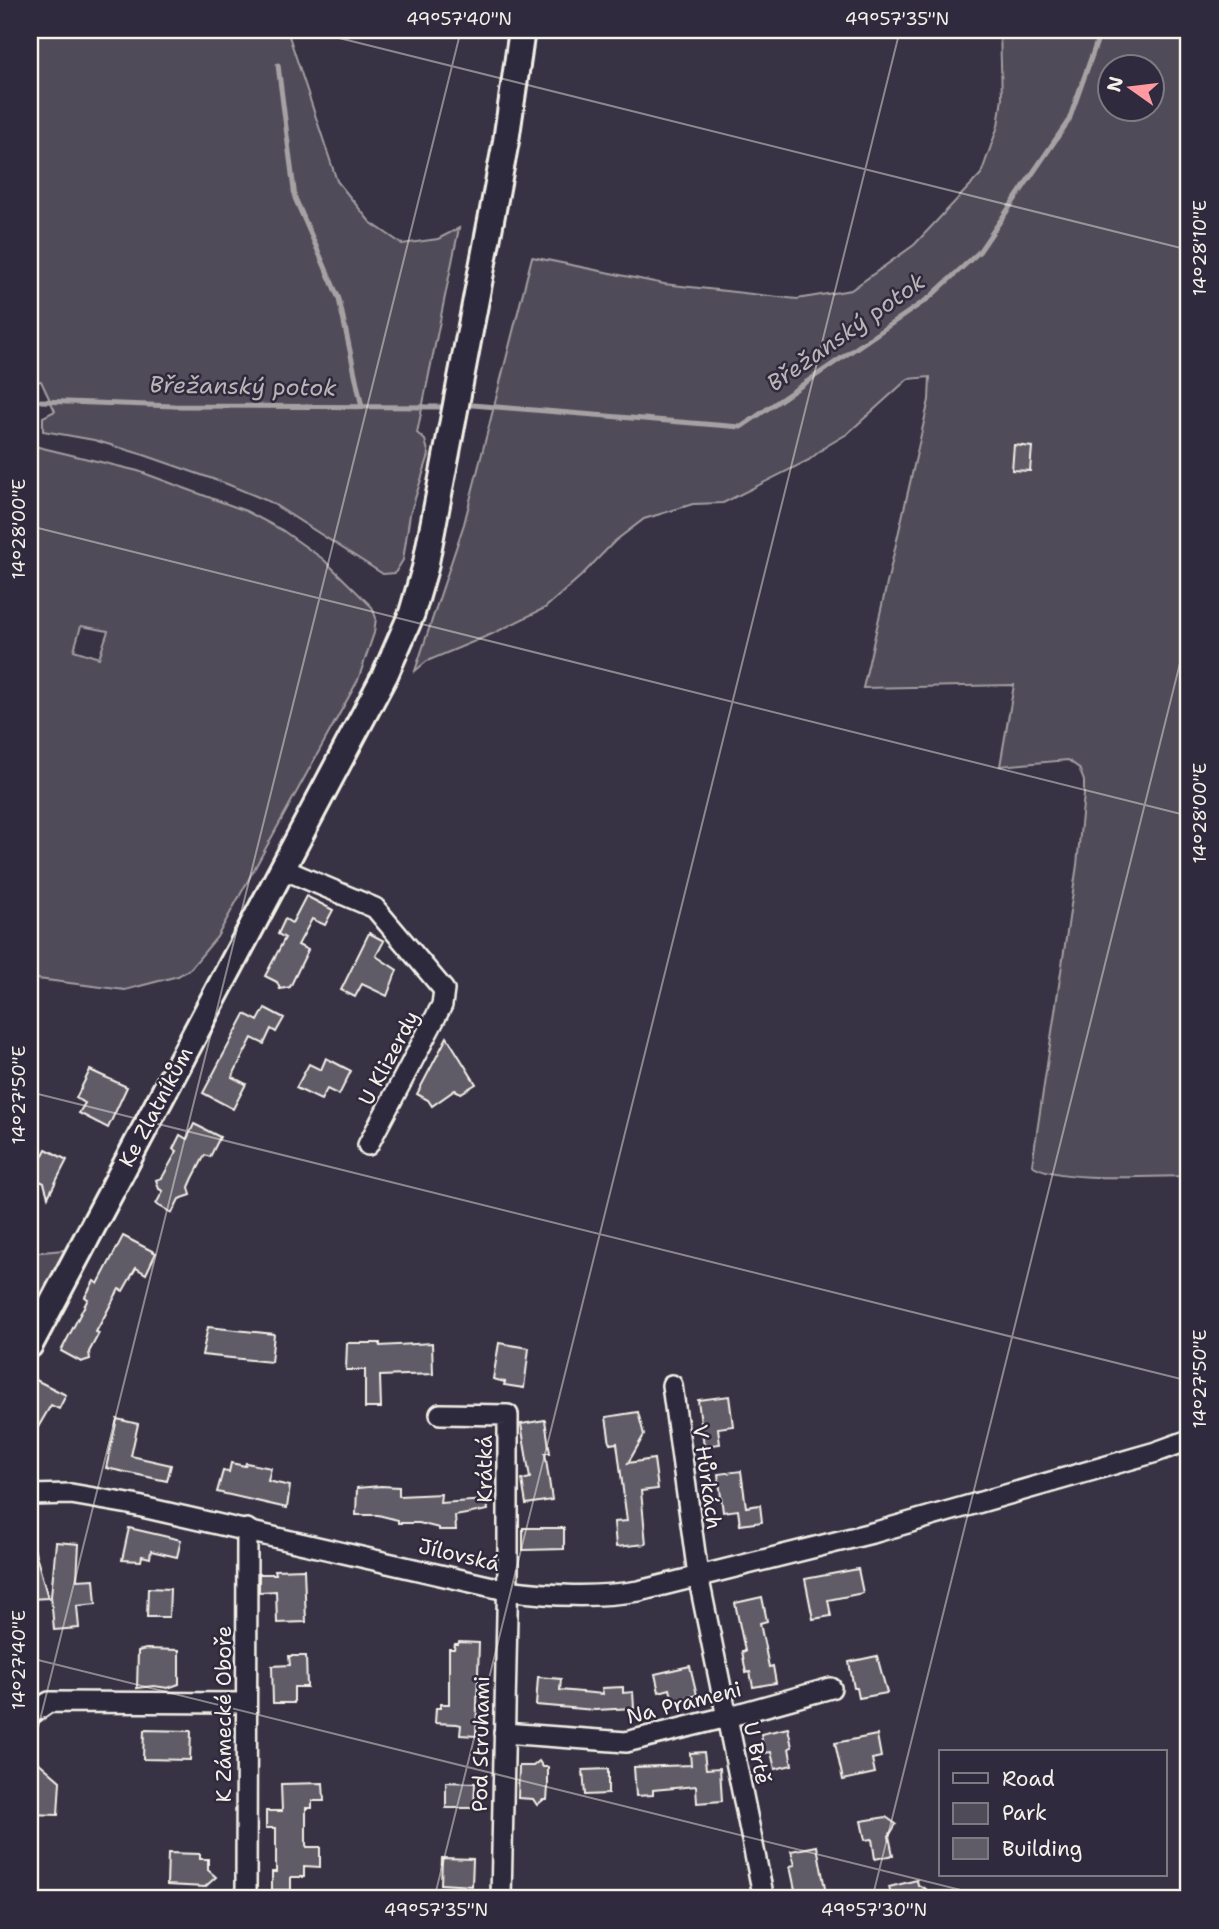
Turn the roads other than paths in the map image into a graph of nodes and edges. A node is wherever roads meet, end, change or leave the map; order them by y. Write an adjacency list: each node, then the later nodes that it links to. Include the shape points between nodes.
1 (522, 30): 2 (main road, Ke Zlatníkům, via 503,155 422,579 385,675)
2 (283, 869): 3 (street, U Klizerdy, via 375,908 444,990 442,1005); 4 (main road, Ke Zlatníkům)
3 (369, 1145)
4 (30, 1345)
5 (672, 1385): 10 (street, V Hůrkách)
6 (440, 1414): 11 (street, Krátká, via 508,1415)
7 (1189, 1440): 10 (street, Jílovská, via 876,1532)
8 (30, 1495): 9 (street, Jílovská, via 71,1494)
9 (247, 1529): 11 (street, Jílovská); 13 (street, K Zámecké Oboře)
10 (698, 1575): 11 (street, Jílovská, via 608,1596 555,1597); 15 (street, U Brtě)
11 (506, 1590): 16 (street, Pod Struhami)
12 (831, 1688): 15 (street, Na Prameni)
13 (246, 1703): 14 (street, via 49,1702); 17 (street, K Zámecké Oboře)
14 (30, 1715)
15 (727, 1717): 16 (street, Na Prameni, via 626,1742); 19 (street, U Brtě)
16 (504, 1733): 18 (street, Pod Struhami)
17 (246, 1899)
18 (501, 1899)
19 (764, 1899)

